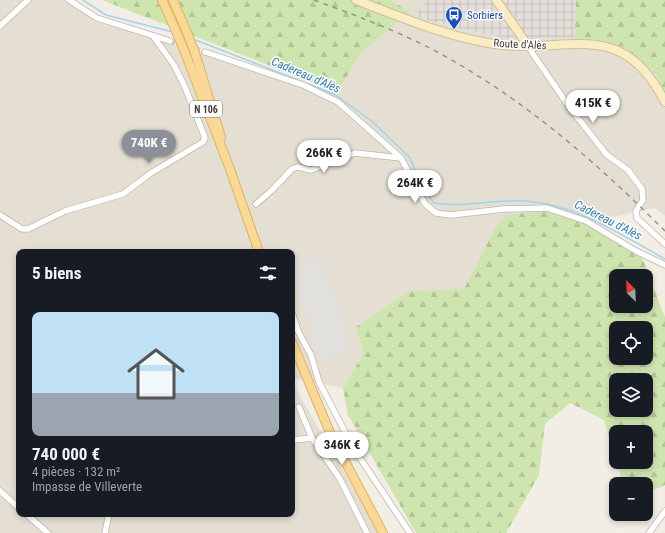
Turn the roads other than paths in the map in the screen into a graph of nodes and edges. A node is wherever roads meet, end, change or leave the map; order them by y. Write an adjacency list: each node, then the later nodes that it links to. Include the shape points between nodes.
1 (28, 0): 7 (street)
2 (69, 0): 8 (street, via 98,18)
3 (162, 0): 14 (main road, N 106, bridge)
4 (173, 0): 14 (main road, N 106, bridge, via 195,53)
5 (356, 0): 10 (main road, Route d'Alès, via 457,36 494,44)
6 (496, 0): 10 (main road)
7 (0, 26)
8 (153, 36): 9 (street); 16 (street, via 185,87 205,138 203,142 151,173 123,194 65,211 28,229 22,229)
9 (170, 41)
10 (529, 47): 12 (main road, Route d'Alès, via 576,43 595,44 616,50 629,56 646,70); 17 (street, via 570,108 607,155 628,170 642,189 643,200 636,211 637,218)
11 (205, 52): 13 (street, via 303,85 338,102)
12 (665, 102)
13 (401, 158): 15 (street, via 355,153 311,170 298,167 292,169); 19 (street, via 422,200 436,213 451,215 504,209 547,208 586,221)
14 (230, 169): 18 (main road, N 106)
15 (256, 204)
16 (0, 215)
17 (665, 244)
18 (257, 249)
19 (665, 265)
20 (295, 322): 36 (street, via 311,355 319,382 354,449)
21 (295, 349): 28 (main road, via 331,435)
22 (299, 407): 23 (street)
23 (312, 438): 24 (street); 33 (street, via 340,479)
24 (295, 440)
25 (0, 491): 26 (street)
26 (16, 505)
27 (665, 511): 37 (street)
28 (373, 513): 34 (main road); 35 (main road)
29 (29, 517): 31 (street)
30 (108, 517): 32 (street)
31 (48, 533)
32 (105, 533)
33 (367, 533)
34 (383, 533)
35 (388, 533)
36 (410, 533)
37 (649, 533)

